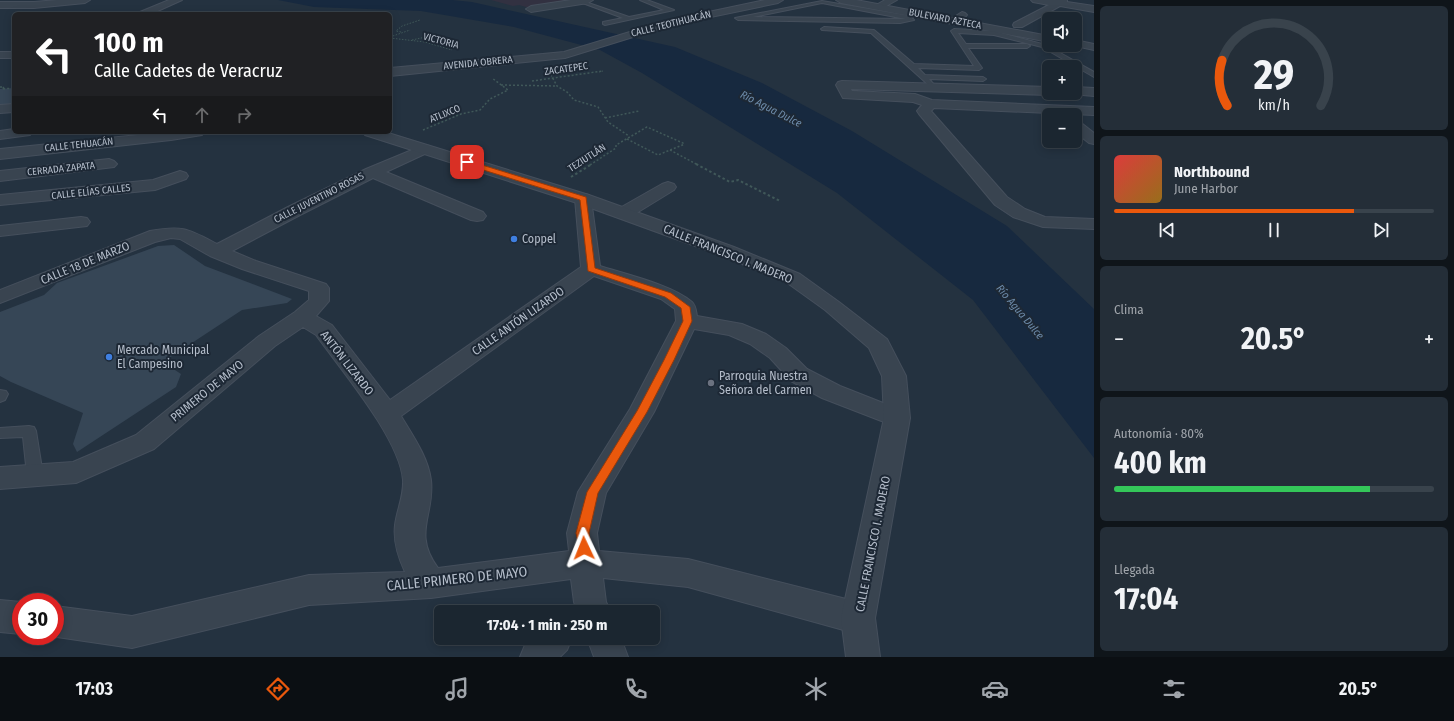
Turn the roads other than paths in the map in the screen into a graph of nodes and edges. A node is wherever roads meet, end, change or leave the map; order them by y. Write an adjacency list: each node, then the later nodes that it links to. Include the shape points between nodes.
1 (85, 0): 12 (street)
2 (177, 0): 17 (street)
3 (585, 0): 15 (street); 20 (lane)
4 (642, 0): 20 (lane, via 671,10)
5 (841, 0): 11 (street, BULEVARD AZTECA)
6 (1036, 0): 9 (street)
7 (776, 1): 38 (street, CALLE TEOTIHUACÁN, via 670,22)
8 (890, 1): 11 (street, BULEVARD AZTECA); 19 (street, BULEVARD AZTECA)
9 (1062, 2): 16 (street); 24 (street)
10 (788, 3): 13 (lane)
11 (876, 3): 22 (street, BULEVARD AZTECA)
12 (0, 5)
13 (801, 6): 14 (lane); 21 (lane, via 822,2 911,20); 21 (lane, via 738,18)
14 (816, 8)
15 (532, 9)
16 (1094, 9)
17 (148, 12)
18 (846, 14): 21 (lane)
19 (962, 15): 22 (street); 24 (street, BULEVARD AZTECA)
20 (628, 18): 23 (lane)
21 (884, 20)
22 (953, 21): 29 (street, BULEVARD AZTECA)
23 (605, 23)
24 (1018, 26): 26 (street, BULEVARD AZTECA)
25 (824, 29): 39 (lane, via 872,30)
26 (1042, 30)
27 (1082, 37): 28 (street)
28 (1094, 39)
29 (1042, 41)
30 (1042, 41): 33 (lane, via 994,33 954,30)
31 (1042, 42): 33 (lane)
32 (1082, 45): 34 (street)
33 (964, 46): 39 (lane, via 979,68)
34 (1094, 47)
35 (1061, 52): 41 (lane)
36 (0, 55): 37 (street)
37 (12, 55)
38 (565, 55): 40 (street, AVENIDA OBRERA)
39 (912, 66): 42 (lane)
40 (392, 72)
41 (1094, 75)
42 (923, 77): 43 (lane); 48 (lane)
43 (983, 79)
44 (905, 87): 48 (street); 48 (street); 48 (street, via 842,85 848,95)
45 (1042, 91): 48 (street)
46 (1082, 91): 47 (street)
47 (1094, 92)
48 (926, 96): 51 (street); 75 (street, via 924,111 1001,201 1019,213 1042,222)
49 (12, 108): 50 (street)
50 (0, 109)
51 (1042, 111)
52 (1094, 111): 53 (street)
53 (1082, 112)
54 (1082, 131): 61 (street)
55 (12, 134): 59 (street)
56 (45, 134): 62 (street)
57 (171, 134): 62 (street, CALLE TEHUACÁN)
58 (384, 134): 60 (street, CALLE FRANCISCO I. MADERO)
59 (0, 135)
60 (424, 140): 65 (street, CALLE JUVENTINO ROSAS); 70 (street, CALLE FRANCISCO I. MADERO)
61 (1094, 140)
62 (32, 150): 63 (street, CALLE TEHUACÁN); 66 (street)
63 (0, 154)
64 (109, 164): 66 (street, CERRADA ZAPATA)
65 (372, 172): 73 (street); 77 (street, CALLE JUVENTINO ROSAS, via 290,212)
66 (7, 175): 69 (street)
67 (180, 176): 71 (street, CALLE ELÍAS CALLES, via 155,185)
68 (668, 187): 72 (street)
69 (0, 191)
70 (583, 199): 72 (street, CALLE FRANCISCO I. MADERO); 78 (street)
71 (0, 200)
72 (624, 213): 83 (street, CALLE FRANCISCO I. MADERO, via 793,278 832,306 879,344 894,376)
73 (477, 216)
74 (81, 222): 76 (street)
75 (1094, 224)
76 (0, 231)
77 (217, 252): 79 (street, CALLE 18 DE MARZO, via 184,234 170,233 150,237); 80 (street, PRIMERO DE MAYO, via 319,288 319,301)
78 (591, 269): 81 (street, via 668,295 685,307); 82 (street, CALLE ANTÓN LIZARDO)
79 (0, 297)
80 (303, 317): 82 (street, ANTÓN LIZARDO, via 324,330); 85 (street, PRIMERO DE MAYO, via 267,341 145,442 76,472)
81 (687, 321): 83 (street, via 734,329 758,339 778,353 799,375 831,392); 87 (street, via 641,412 592,492 582,533)
82 (387, 414): 88 (street, ANTÓN LIZARDO, via 410,454 417,479 417,495 410,524 410,544 418,566)
83 (897, 418): 92 (street, CALLE FRANCISCO I. MADERO)
84 (0, 433): 85 (lane, via 29,432)
85 (35, 475): 86 (street, PRIMERO DE MAYO)
86 (0, 478)
87 (586, 563): 88 (street, CALLE PRIMERO DE MAYO); 89 (street); 92 (street, CALLE PRIMERO DE MAYO, via 688,573)
88 (431, 584): 93 (street, CALLE PRIMERO DE MAYO, via 309,590 132,632)
89 (588, 605)
90 (0, 616): 91 (street)
91 (12, 617)
92 (858, 618): 98 (street, CALLE FRANCISCO I. MADERO)
93 (64, 623)
94 (548, 645): 96 (street)
95 (607, 645): 97 (street)
96 (537, 657)
97 (611, 657)
98 (863, 657)

